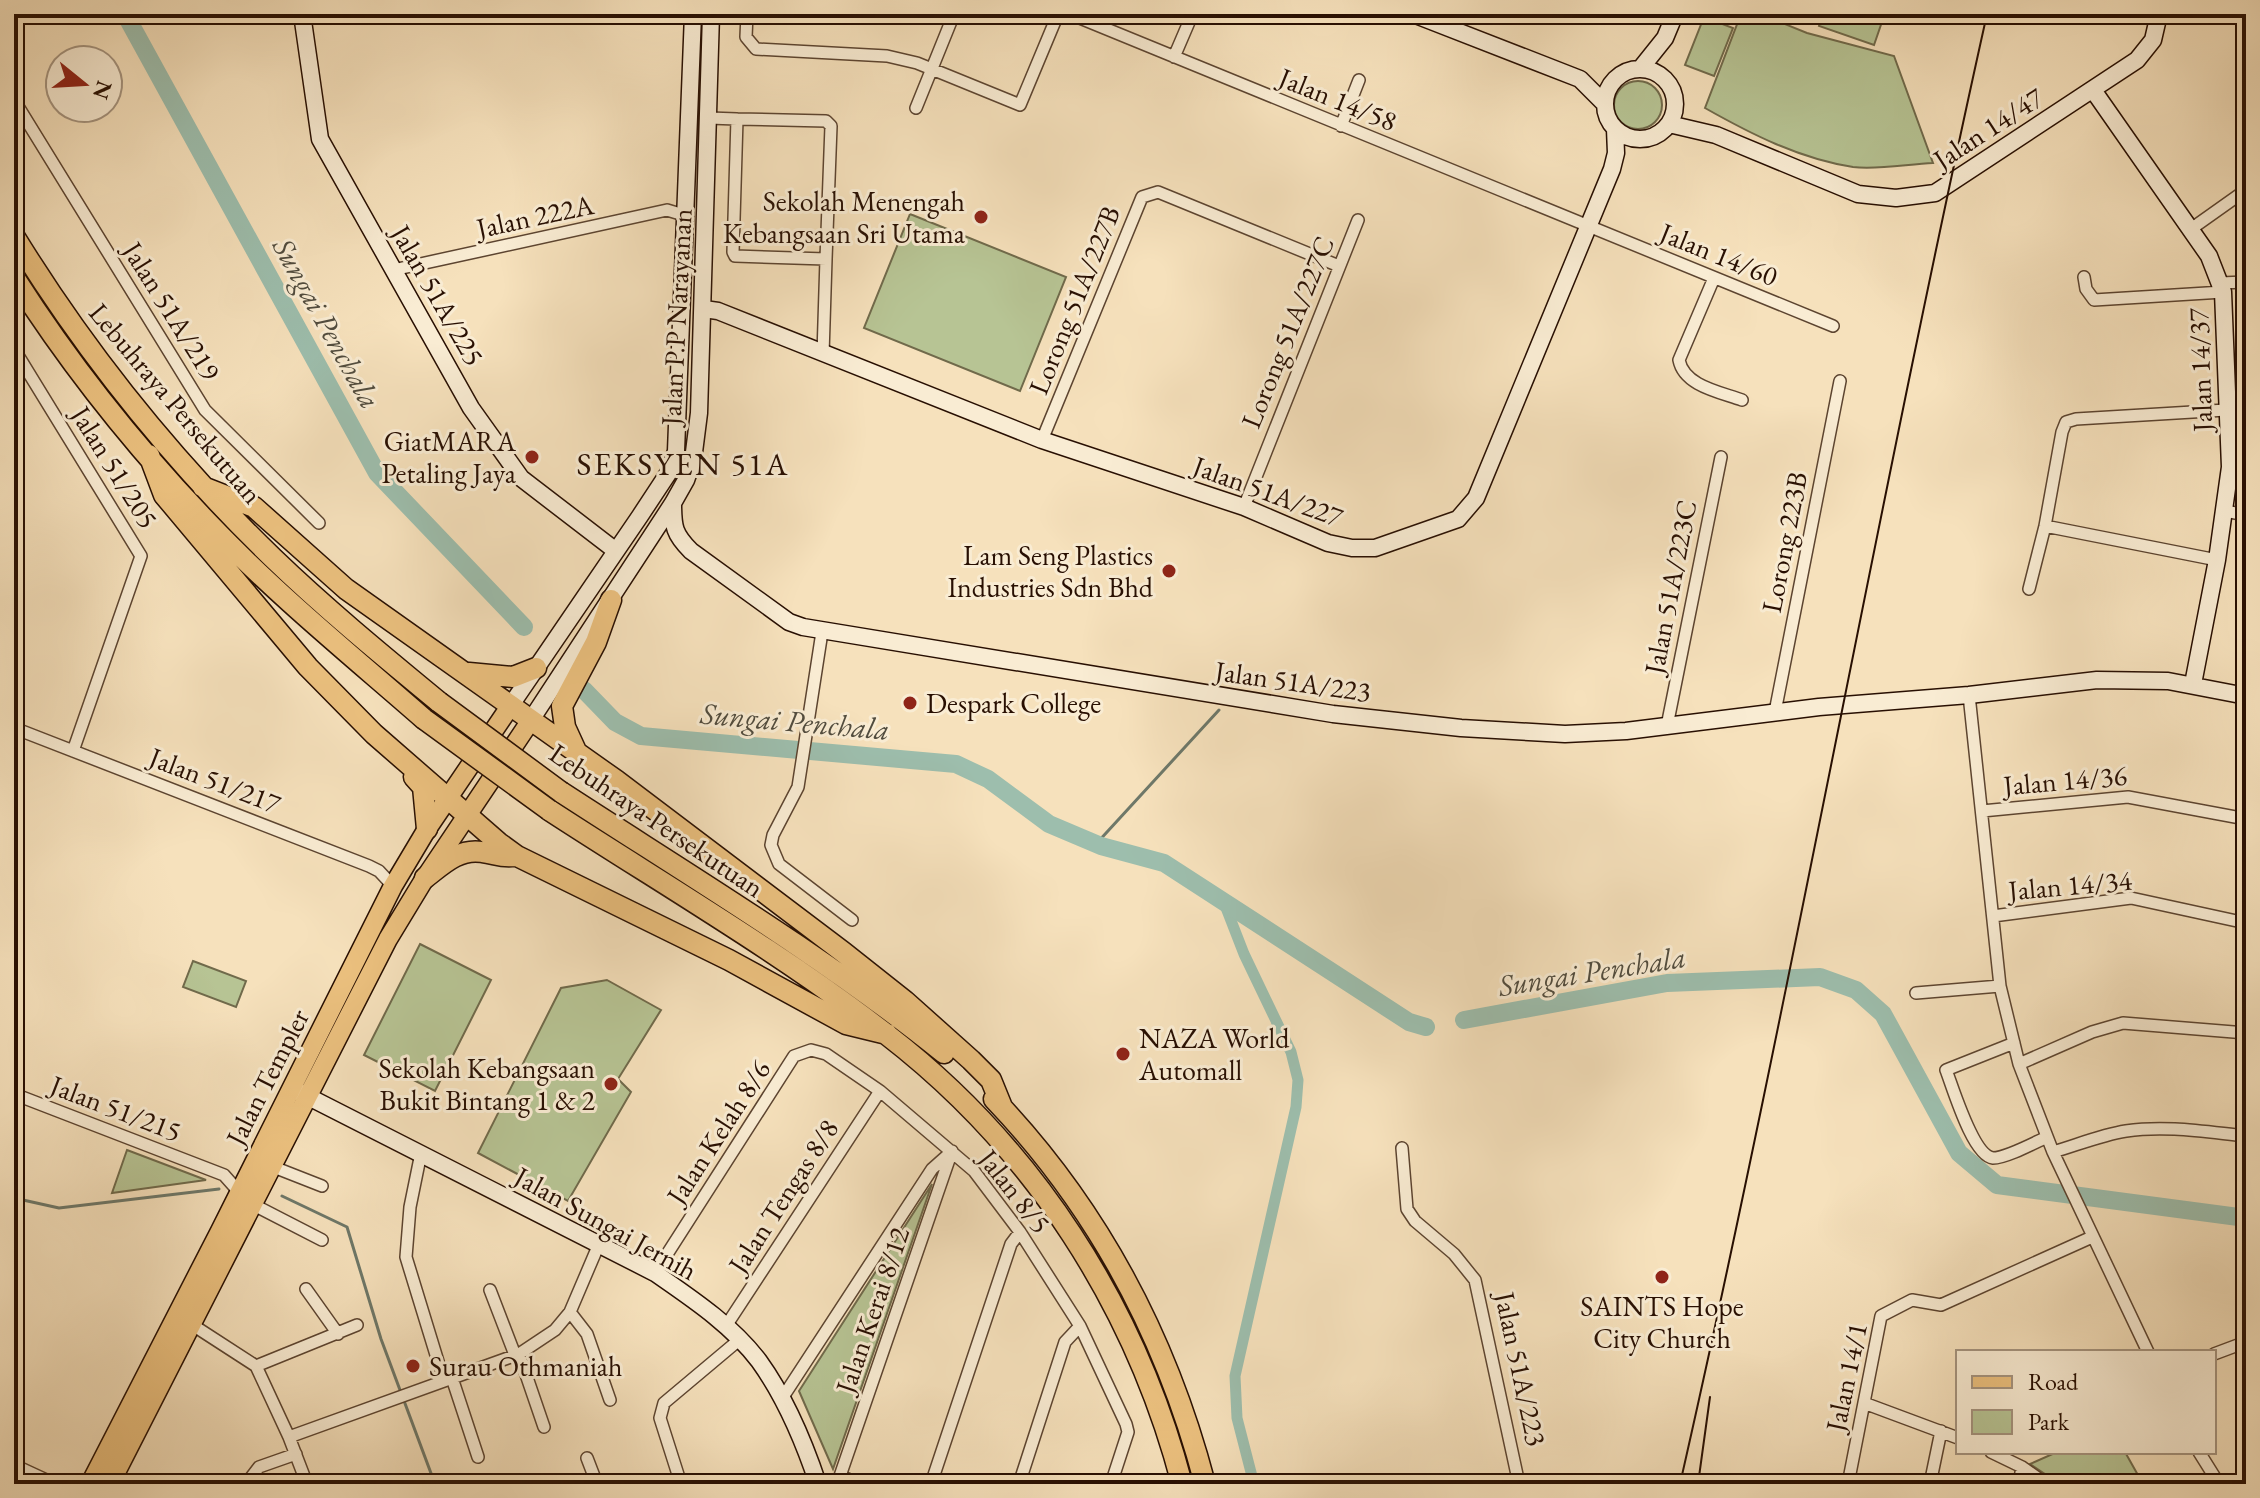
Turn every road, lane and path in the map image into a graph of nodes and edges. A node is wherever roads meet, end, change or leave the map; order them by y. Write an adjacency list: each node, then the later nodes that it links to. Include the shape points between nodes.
1 (302, 14): 41 (street, Jalan 51A/225, via 320,139)
2 (693, 14): 34 (street, Jalan P.P Narayanan)
3 (711, 14): 25 (street, Jalan P.P Narayanan)
4 (747, 14): 15 (street, via 746,37 756,49 887,56)
5 (954, 14): 15 (street)
6 (1058, 14): 15 (street, via 1020,105)
7 (1070, 14): 13 (street, Jalan 14/58)
8 (1413, 14): 17 (street)
9 (1675, 14): 12 (street)
10 (2159, 14): 20 (street, Jalan 14/47, via 2153,40 2143,54)
11 (1192, 15): 13 (street)
12 (1665, 38): 14 (street); 19 (street)
13 (1174, 57): 28 (street, Jalan 14/58)
14 (1641, 68): 16 (street); 19 (street)
15 (932, 69): 23 (street)
16 (1616, 77): 17 (street); 22 (street)
17 (1580, 79): 22 (street)
18 (1359, 80): 28 (street)
19 (1666, 80): 24 (street)
20 (2093, 90): 30 (street, Jalan 14/47, via 1935,193 1896,198 1858,194); 37 (street, Jalan 14/37)
21 (14, 100): 62 (street, Jalan 51A/219, via 205,410)
22 (1604, 103): 29 (street)
23 (917, 106)
24 (1675, 106): 27 (street); 30 (street, Jalan 14/47)
25 (709, 118): 26 (street); 47 (street, Jalan P.P Narayanan)
26 (737, 119): 39 (street, via 735,256); 39 (street, via 826,121 831,126)
27 (1669, 124): 30 (street, Jalan 14/47); 31 (street, via 1654,136)
28 (1341, 126): 36 (street, Jalan 14/58)
29 (1615, 129): 31 (street); 32 (street, Jalan 51A/227)
30 (1716, 135)
31 (1636, 139): 32 (street, Jalan 51A/227)
32 (1612, 169): 36 (street, Jalan 51A/227)
33 (2246, 190): 37 (street)
34 (687, 216): 41 (street, Jalan 222A, via 667,210); 64 (street, Jalan P.P Narayanan, via 676,451 669,472)
35 (1358, 220): 40 (street, Lorong 51A/227C)
36 (1588, 228): 44 (street, Jalan 14/60); 59 (street, Jalan 51A/227, via 1476,498 1458,519 1375,548 1352,548)
37 (2191, 229): 46 (street, Jalan 14/37)
38 (14, 236): 57 (highway, Lebuhraya Persekutuan, via 50,295)
39 (826, 259): 50 (street)
40 (1339, 266): 54 (street, Lorong 51A/227B, via 1158,192 1142,197); 59 (street, Lorong 51A/227C)
41 (393, 270): 64 (street, Jalan 51A/225, via 471,408 513,470)
42 (14, 277): 55 (highway, Lebuhraya Persekutuan, via 64,351)
43 (2084, 277): 46 (street, via 2094,300)
44 (1714, 278): 48 (street, Jalan 14/60); 52 (street, via 1679,360 1681,371)
45 (2246, 282): 46 (street)
46 (2221, 288): 53 (street, Jalan 14/37)
47 (704, 309): 50 (street, Jalan 51A/227); 58 (street, Jalan P.P Narayanan, via 695,448)
48 (1833, 326)
49 (14, 349): 80 (street, Jalan 51/205, via 141,556)
50 (823, 354): 54 (street, Jalan 51A/227)
51 (1840, 381): 75 (street, Lorong 223B)
52 (1742, 400)
53 (2226, 410): 60 (street, Jalan 14/37, via 2230,467); 63 (street, via 2066,422)
54 (1042, 440): 59 (street, Jalan 51A/227)
55 (149, 455): 79 (highway, via 164,495 308,667); 96 (highway, Lebuhraya Persekutuan, bridge, via 247,561 424,719 549,810)
56 (1721, 457): 77 (street, Jalan 51A/223C)
57 (203, 487): 70 (highway, via 254,507 346,589); 103 (highway, Lebuhraya Persekutuan, bridge, via 324,605 439,702 561,792 896,1014)
58 (673, 503): 67 (street, Jalan P.P Narayanan); 68 (street, Jalan 51A/223, via 678,537 691,551 789,622)
59 (1244, 507)
60 (2225, 511): 61 (street); 65 (street, Jalan 14/37)
61 (2246, 515)
62 (319, 523)
63 (2045, 526): 65 (street); 66 (street)
64 (616, 551): 69 (street, Jalan P.P Narayanan)
65 (2217, 560): 71 (street, Jalan 14/37)
66 (2029, 589)
67 (611, 600): 76 (street, Jalan P.P Narayanan); 81 (highway, via 562,706)
68 (822, 632): 77 (street, Jalan 51A/223, via 1399,722 1565,734); 91 (street, via 801,776 771,845 779,864)
69 (536, 668): 70 (highway, via 513,677); 74 (street, Jalan P.P Narayanan)
70 (465, 673): 74 (highway)
71 (2193, 684): 72 (street, Jalan 51A/223, via 2097,680); 73 (street, Jalan 51A/223)
72 (1969, 695): 75 (street, Jalan 51A/223); 83 (street)
73 (2246, 696)
74 (511, 705): 76 (highway); 82 (main road, Jalan Templer)
75 (1775, 712): 77 (street, Jalan 51A/223)
76 (531, 720): 81 (highway); 84 (main road, Jalan Templer)
77 (1667, 726)
78 (14, 728): 80 (street, Jalan 51/217)
79 (374, 734): 82 (highway); 86 (highway, via 423,787)
80 (73, 751): 89 (street, Jalan 51/217, via 369,866)
81 (577, 753): 103 (highway, via 905,1001 991,1080)
82 (447, 800): 84 (highway); 86 (main road, Jalan Templer)
83 (1982, 811): 85 (street, Jalan 14/36, via 2128,797); 90 (street)
84 (466, 816): 87 (highway); 88 (main road, Jalan Templer)
85 (2246, 819)
86 (427, 829): 89 (main road, Jalan Templer)
87 (517, 856): 88 (highway, via 470,851); 96 (highway, via 846,1024)
88 (425, 878): 101 (main road, Jalan Templer)
89 (393, 886): 101 (main road, Jalan Templer)
90 (1993, 916): 92 (street, Jalan 14/34, via 2131,898); 93 (street)
91 (852, 920)
92 (2246, 923)
93 (2000, 986): 94 (street); 97 (street)
94 (1916, 993)
95 (2246, 1033): 99 (street, via 2123,1023)
96 (887, 1034): 147 (highway, Lebuhraya Persekutuan, via 1000,1139 1071,1230 1142,1363)
97 (2014, 1043): 99 (street); 105 (street, via 1946,1070 1984,1155 2002,1156)
98 (794, 1056): 100 (street, Jalan 8/5, via 811,1050 826,1054); 117 (street, Jalan Kelah 8/6)
99 (2019, 1064): 105 (street)
100 (880, 1091): 107 (street, Jalan 8/5); 123 (street, Jalan Tengas 8/8)
101 (299, 1092): 109 (street, Jalan Sungai Jernih); 110 (main road, Jalan Templer); 112 (main road, Jalan Templer)
102 (14, 1094): 112 (street, Jalan 51/215, via 224,1175)
103 (1002, 1107): 161 (highway, Lebuhraya Persekutuan, via 1089,1216 1132,1289 1173,1382)
104 (2246, 1136): 108 (street, via 2142,1129)
105 (2047, 1137): 108 (street)
106 (1402, 1148): 162 (street, Jalan 51A/223, via 1407,1209 1475,1280)
107 (952, 1151): 113 (street, Jalan 8/5); 134 (street, via 932,1169); 148 (street, Jalan Kerai 8/12)
108 (2053, 1152): 114 (street)
109 (421, 1153): 116 (street, Jalan Sungai Jernih); 132 (street, via 406,1257)
110 (271, 1166): 111 (street); 112 (main road, Jalan Templer)
111 (322, 1186)
112 (246, 1198): 115 (street, Jalan 51/215); 121 (main road, Jalan Templer)
113 (1020, 1232): 124 (street, Jalan 8/5); 158 (street, via 1011,1244)
114 (2090, 1232): 128 (street); 135 (street, Jalan 14/1, via 1941,1305 1912,1300 1881,1316)
115 (322, 1240)
116 (599, 1244): 117 (street, Jalan Sungai Jernih); 120 (street)
117 (655, 1273): 123 (street, Jalan Sungai Jernih)
118 (306, 1289): 125 (street)
119 (490, 1290): 130 (street)
120 (570, 1312): 130 (street, via 555,1330); 133 (street, via 587,1334)
121 (184, 1320): 131 (street); 150 (main road, Jalan Templer); 151 (main road, Jalan Templer)
122 (357, 1325): 125 (street)
123 (726, 1326): 126 (street, Jalan Sungai Jernih)
124 (1080, 1326): 159 (street, via 1065,1342); 160 (street, Jalan 8/5, via 1128,1432)
125 (338, 1334): 131 (street)
126 (739, 1340): 134 (street, Jalan Sungai Jernih); 155 (street, via 664,1403 660,1418)
127 (2246, 1342): 129 (street)
128 (2147, 1350)
129 (2216, 1353)
130 (517, 1355): 132 (street); 136 (street)
131 (256, 1366): 138 (street)
132 (448, 1380): 138 (street); 143 (street)
133 (610, 1400)
134 (781, 1400): 156 (street, Jalan Sungai Jernih)
135 (1864, 1403): 137 (street); 163 (street, Jalan 14/1)
136 (544, 1427)
137 (1941, 1431): 139 (street); 164 (street)
138 (289, 1437): 140 (street)
139 (1956, 1437)
140 (296, 1454): 152 (street, via 259,1467); 153 (street)
141 (1995, 1454): 146 (street)
142 (2200, 1454): 167 (street)
143 (478, 1457)
144 (587, 1458): 154 (street)
145 (14, 1465): 149 (street)
146 (2022, 1467): 165 (street); 166 (street)
147 (1179, 1478)
148 (837, 1480): 157 (street)
149 (55, 1484)
150 (90, 1484)
151 (110, 1484)
152 (246, 1484)
153 (307, 1484)
154 (597, 1484)
155 (681, 1484)
156 (818, 1484)
157 (860, 1484)
158 (931, 1484)
159 (1019, 1484)
160 (1111, 1484)
161 (1205, 1484)
162 (1519, 1484)
163 (1848, 1484)
164 (1930, 1484)
165 (2019, 1484)
166 (2046, 1484)
167 (2219, 1484)

